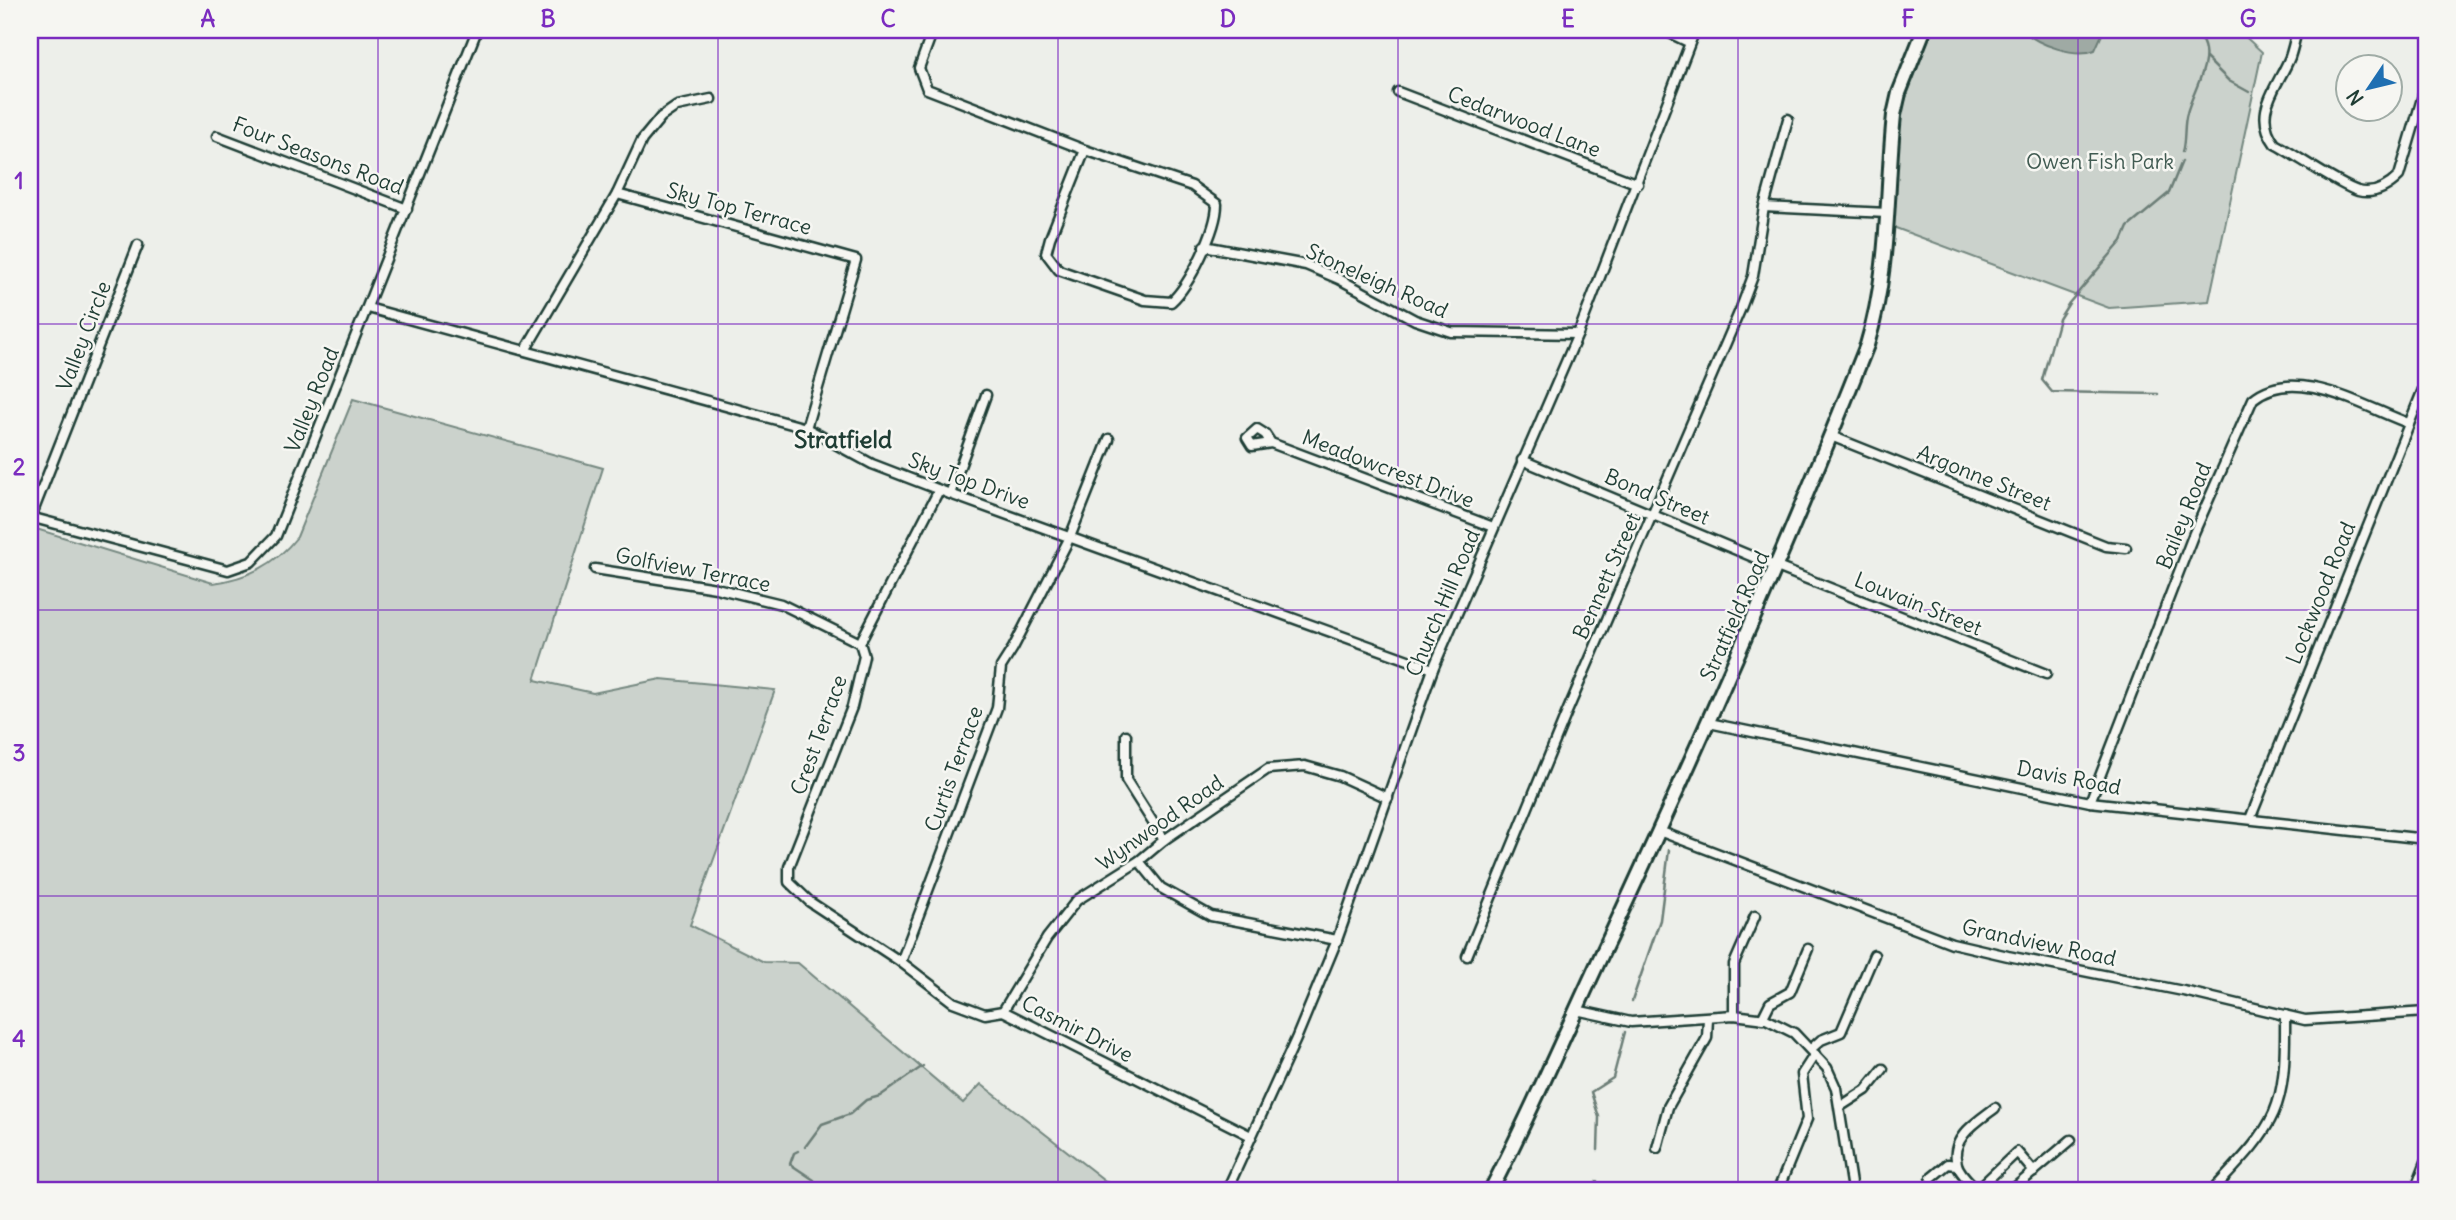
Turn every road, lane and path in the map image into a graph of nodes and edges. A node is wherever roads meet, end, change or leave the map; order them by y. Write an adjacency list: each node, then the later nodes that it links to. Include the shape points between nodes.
1 (477, 30): 17 (street, Valley Road)
2 (933, 30): 13 (street, via 919,68 927,89)
3 (1663, 30): 7 (street)
4 (1695, 30): 7 (street, Church Hill Road)
5 (1924, 30): 18 (main road, Stratfield Road, via 1894,115)
6 (2297, 30): 8 (street, via 2290,58 2265,109 2267,133 2275,144 2358,191 2390,186 2399,176)
7 (1688, 43): 14 (street, Church Hill Road)
8 (2426, 85)
9 (1398, 92): 14 (street, Cedarwood Lane)
10 (711, 99): 15 (street, via 677,106 661,117 642,140)
11 (1788, 119): 16 (street, Bennett Street)
12 (217, 136): 17 (street, Four Seasons Road)
13 (1085, 150): 20 (street, via 1209,196 1217,204 1217,217); 20 (street, via 1046,253 1059,270 1145,300 1171,302)
14 (1638, 184): 22 (street, Church Hill Road)
15 (617, 194): 23 (street); 27 (street, Sky Top Terrace, via 856,260)
16 (1764, 207): 18 (street); 34 (street, Bennett Street, via 1753,276)
17 (407, 209): 21 (street, Valley Road)
18 (1887, 213): 28 (main road, Stratfield Road, via 1878,307)
19 (138, 245): 35 (street, Valley Circle)
20 (1204, 246): 22 (street, Stoneleigh Road, via 1306,265 1415,320 1451,332)
21 (368, 307): 23 (street, Sky Top Drive); 35 (street, Valley Road, via 276,536 251,562 228,570 207,567)
22 (1578, 334): 31 (street, Church Hill Road)
23 (526, 349): 27 (street, Sky Top Drive)
24 (2426, 382): 26 (street, Lockwood Road)
25 (986, 395): 33 (street)
26 (2408, 423): 47 (street, Bailey Road, via 2295,384 2268,388 2253,399 2194,533); 48 (street, Lockwood Road)
27 (806, 428): 32 (street, Sky Top Drive, via 872,464)
28 (1831, 436): 38 (street, Argonne Street, via 2106,546); 39 (main road, Stratfield Road)
29 (1109, 439): 37 (street, Curtis Terrace)
30 (1271, 443): 36 (street, Meadowcrest Drive)
31 (1522, 460): 34 (street, Bond Street); 36 (street, Church Hill Road)
32 (939, 490): 33 (street, Sky Top Drive); 41 (street, Crest Terrace)
33 (950, 494): 37 (street, Sky Top Drive)
34 (1653, 514): 39 (street, Bond Street); 58 (street, Bennett Street)
35 (30, 517)
36 (1493, 527): 42 (street, Church Hill Road)
37 (1070, 537): 42 (street, Sky Top Drive); 59 (street, Curtis Terrace, via 1001,667 997,708)
38 (2126, 548)
39 (1777, 568): 43 (street, Louvain Street); 44 (main road, Stratfield Road)
40 (595, 569): 41 (street, Golfview Terrace, via 716,588 781,604)
41 (860, 643): 53 (street, Crest Terrace, via 864,656 852,707 789,867)
42 (1433, 669): 46 (street, Church Hill Road)
43 (2046, 674)
44 (1709, 723): 47 (street, Davis Road); 49 (main road, Stratfield Road)
45 (1126, 735): 51 (street, via 1126,780)
46 (1388, 798): 51 (street, Wynwood Road, via 1305,766 1268,769); 55 (street, Church Hill Road)
47 (2090, 802): 48 (street, Davis Road)
48 (2250, 819): 50 (street, Davis Road)
49 (1659, 831): 60 (main road, Stratfield Road); 64 (street, Grandview Road, via 1952,943)
50 (2426, 839)
51 (1164, 840): 52 (street, Wynwood Road)
52 (1139, 861): 55 (street, via 1161,888 1210,916); 61 (street, Wynwood Road, via 1077,900 1046,938)
53 (789, 882): 59 (street, Casmir Drive, via 810,902)
54 (1755, 915): 63 (street, via 1734,964)
55 (1337, 940): 71 (street, Church Hill Road, via 1297,1040)
56 (1808, 949): 66 (street, via 1790,992 1770,1003)
57 (1874, 955): 67 (street, via 1841,1032 1821,1040)
58 (1467, 956)
59 (901, 962): 61 (street, Casmir Drive, via 953,1002 985,1014)
60 (1576, 1010): 65 (street, via 1631,1022); 79 (main road, Stratfield Road)
61 (1003, 1011): 71 (street, Casmir Drive)
62 (2426, 1012): 64 (street, Grandview Road, via 2325,1020)
63 (1734, 1015): 65 (street); 66 (street)
64 (2286, 1015): 83 (street, via 2286,1071 2272,1123)
65 (1708, 1018): 73 (street, via 1707,1038 1668,1107)
66 (1762, 1019): 67 (street, via 1794,1033)
67 (1813, 1052): 69 (street, via 1827,1068); 80 (street, via 1802,1074 1808,1107 1805,1129)
68 (1883, 1069): 69 (street, via 1866,1090)
69 (1841, 1106): 81 (street)
70 (1995, 1108): 75 (street, via 1962,1135 1956,1147)
71 (1251, 1136): 78 (street, Church Hill Road)
72 (2071, 1140): 76 (street)
73 (1657, 1148)
74 (2426, 1162): 84 (street)
75 (1957, 1165): 76 (street, via 1977,1190 2017,1153); 77 (street, via 1948,1164)
76 (2034, 1171): 82 (street)
77 (1931, 1178)
78 (1227, 1190)
79 (1491, 1190)
80 (1779, 1190)
81 (1852, 1190)
82 (2012, 1190)
83 (2213, 1190)
84 (2415, 1190)

